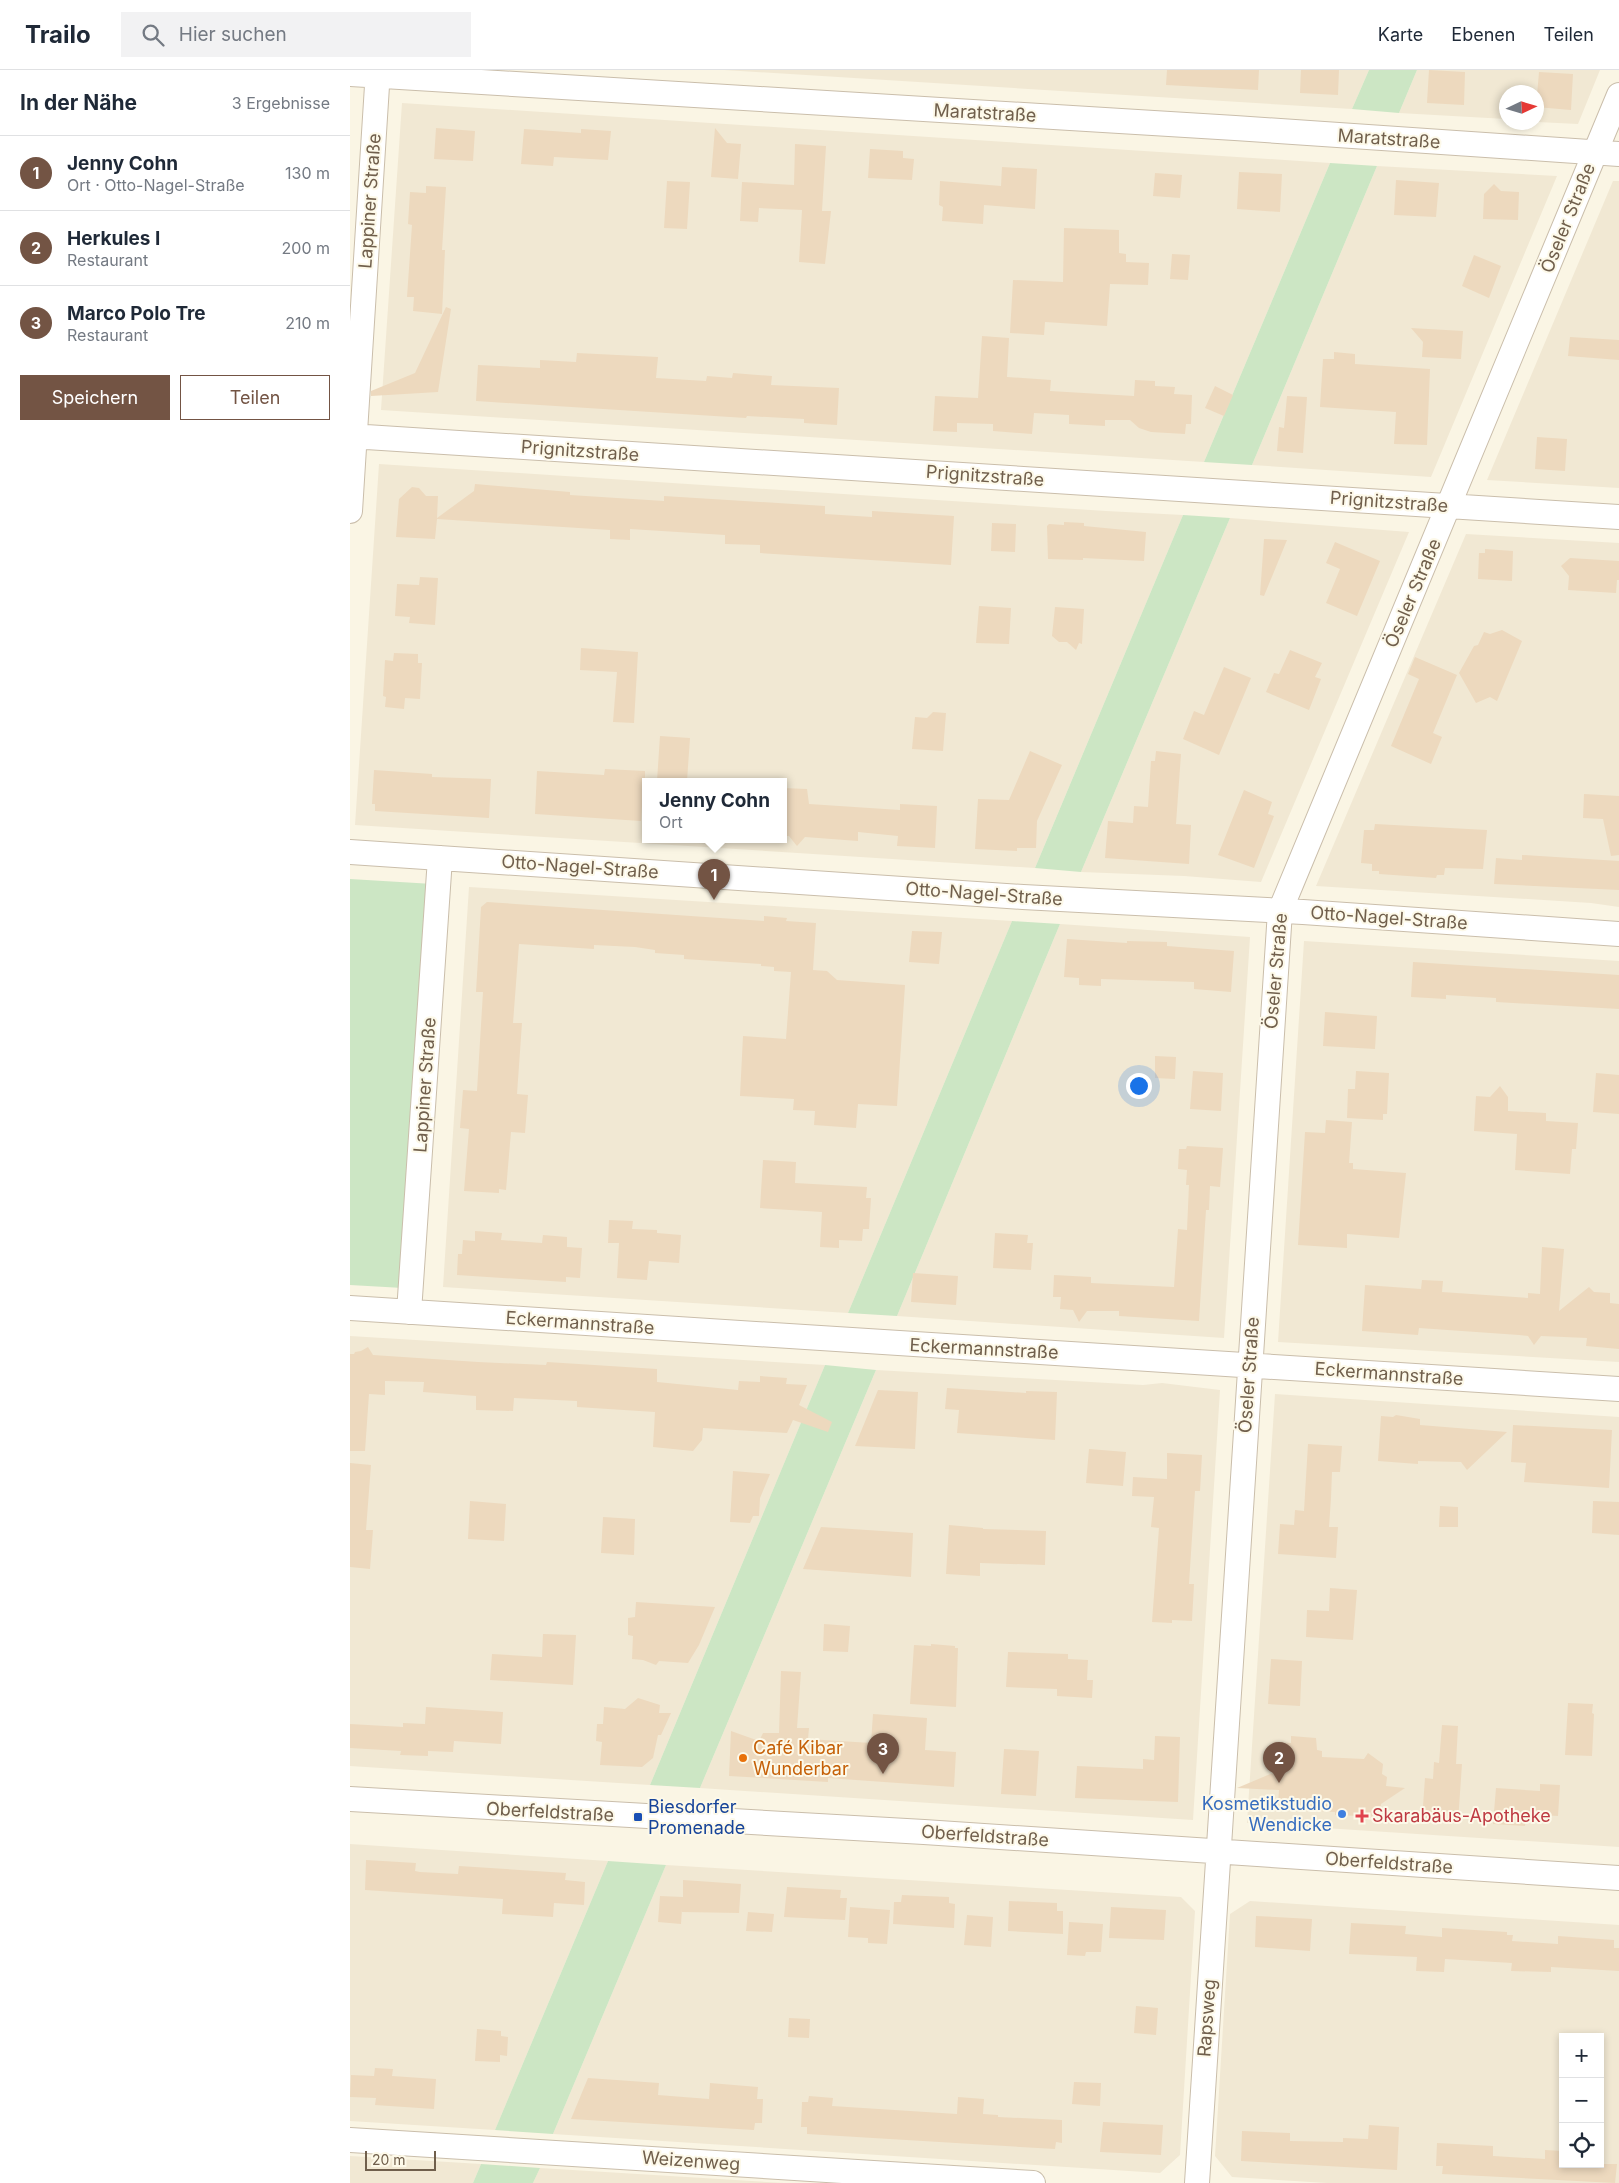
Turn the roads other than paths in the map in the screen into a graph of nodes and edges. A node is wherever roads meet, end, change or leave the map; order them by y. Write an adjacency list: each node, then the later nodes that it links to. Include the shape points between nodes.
1 (378, 73): 2 (street, Maratstraße); 4 (street, Maratstraße); 6 (street, Lappiner Straße)
2 (350, 74)
3 (1619, 95): 4 (street, Öseler Straße)
4 (1594, 153): 5 (street, Maratstraße); 7 (street, Öseler Straße)
5 (1619, 154)
6 (352, 437): 7 (street, Prignitzstraße); 8 (street, Lappiner Straße)
7 (1449, 506): 9 (street, Prignitzstraße); 12 (street, Öseler Straße)
8 (350, 511)
9 (1619, 517)
10 (350, 852): 11 (street, Otto-Nagel-Straße)
11 (440, 858): 12 (street, Otto-Nagel-Straße); 15 (street, Lappiner Straße)
12 (1280, 911): 13 (street, Otto-Nagel-Straße); 16 (street, Öseler Straße)
13 (1619, 934)
14 (350, 1308): 15 (street, Eckermannstraße)
15 (409, 1312): 16 (street, Eckermannstraße)
16 (1249, 1365): 17 (street, Eckermannstraße); 19 (street, Öseler Straße)
17 (1619, 1389)
18 (350, 1799): 19 (street, Oberfeldstraße)
19 (1217, 1852): 20 (street, Oberfeldstraße); 23 (street, Rapsweg)
20 (1619, 1878)
21 (350, 2140): 22 (street, Weizenweg)
22 (1033, 2183)
23 (1197, 2183)

